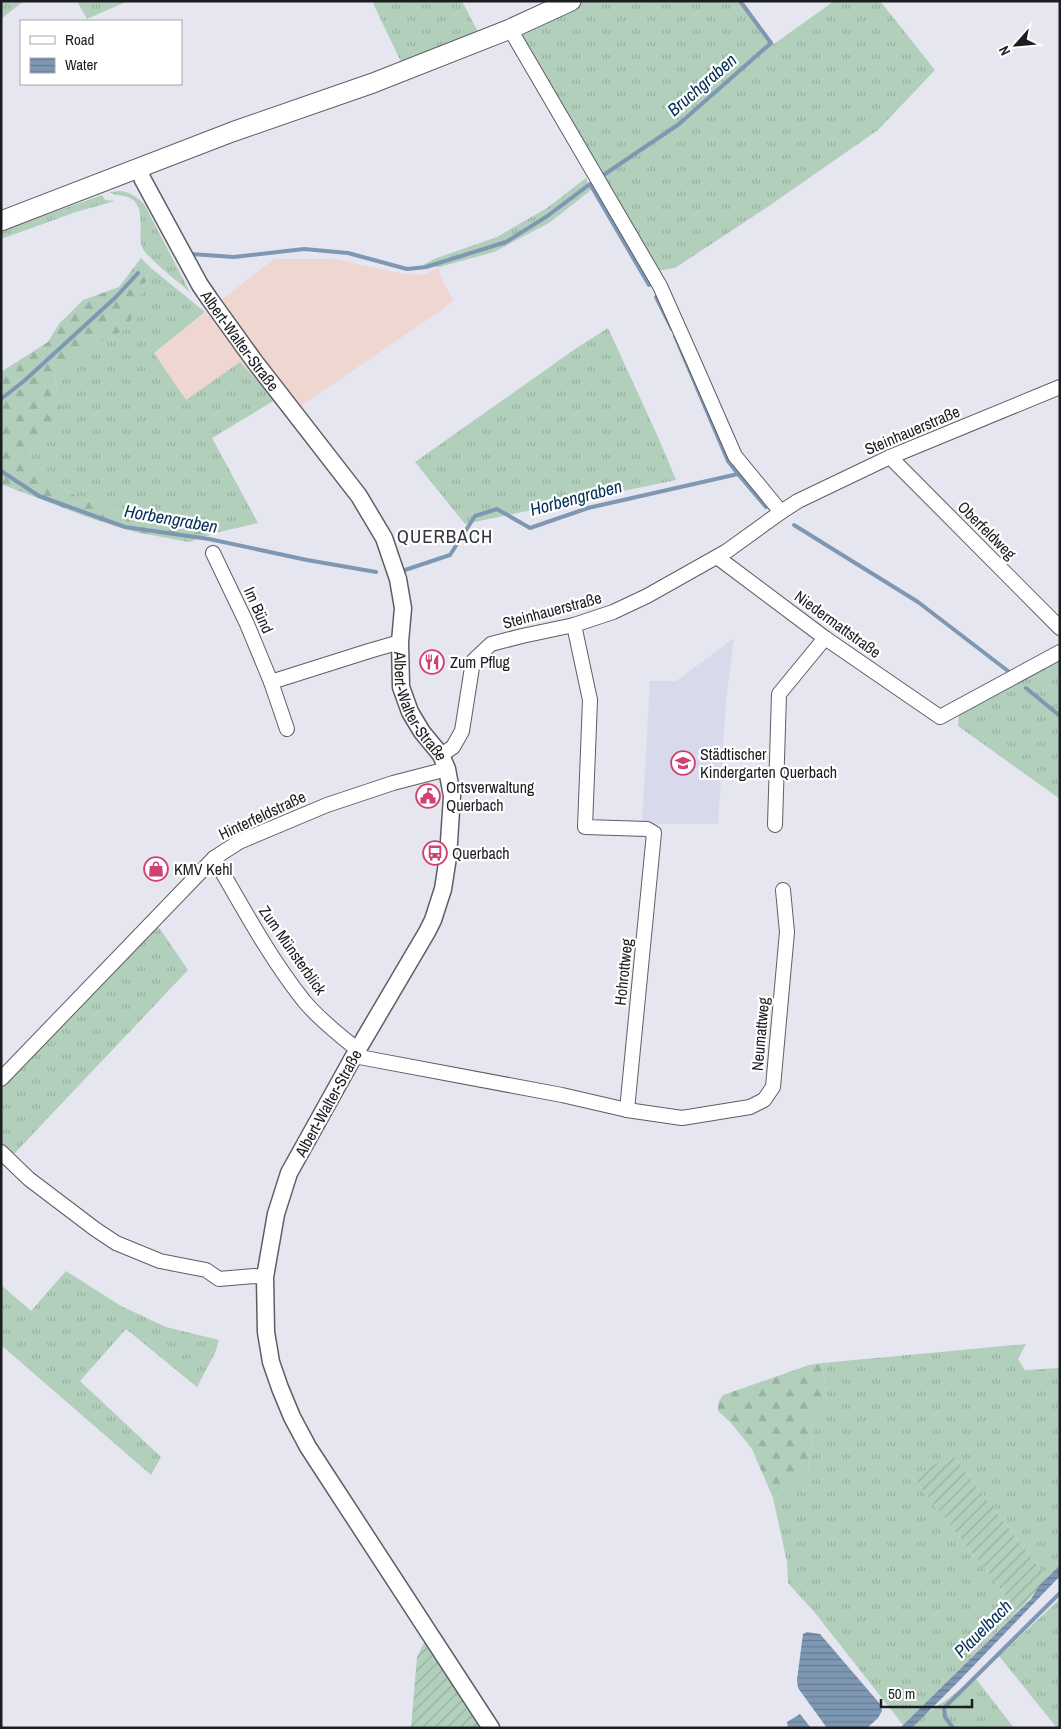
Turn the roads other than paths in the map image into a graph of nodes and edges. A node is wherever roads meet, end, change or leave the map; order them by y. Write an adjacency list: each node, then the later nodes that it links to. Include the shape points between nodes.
1 (572, 1): 2 (main road)
2 (510, 29): 3 (main road, via 373,84); 7 (street, via 660,286 735,456)
3 (138, 168): 4 (main road); 13 (street, Albert-Walter-Straße, via 205,293 359,496 384,538 398,579 403,608)
4 (1, 221)
5 (1060, 388): 6 (street, Steinhauerstraße)
6 (890, 457): 7 (street, Steinhauerstraße); 11 (street, Oberfeldweg)
7 (781, 512): 9 (street, Steinhauerstraße)
8 (213, 553): 15 (street, Im Bünd)
9 (717, 557): 10 (street, Steinhauerstraße, via 648,596); 12 (street, Niedermattstraße)
10 (574, 625): 17 (street, Steinhauerstraße, via 491,644 474,661 462,731); 23 (street, Hohrottweg, via 590,700 585,827 646,829 654,833)
11 (1060, 628)
12 (825, 638): 14 (street, Niedermattstraße, via 940,717); 18 (street, via 779,694)
13 (400, 642): 15 (street); 17 (street, Albert-Walter-Straße, via 401,686 410,712)
14 (1060, 652)
15 (271, 682): 16 (street, Im Bünd)
16 (287, 729)
17 (444, 762): 19 (street, Hinterfeldstraße, via 393,783 327,804 239,842); 21 (street, Albert-Walter-Straße, via 452,796 443,889 427,932)
18 (775, 826)
19 (214, 858): 21 (street, Zum Münsterblick, via 275,961 305,1002); 22 (street, Hinterfeldstraße)
20 (782, 890): 23 (street, Neumattweg, via 787,932 773,1087 764,1100 750,1107 682,1118)
21 (356, 1053): 23 (street); 25 (street, Albert-Walter-Straße, via 289,1173 276,1214)
22 (1, 1079)
23 (627, 1110)
24 (1, 1152): 25 (street, via 30,1179 116,1243 160,1261 206,1270 219,1279)
25 (265, 1277): 26 (street, Albert-Walter-Straße, via 266,1332 271,1362 292,1417 329,1480)
26 (491, 1728)

